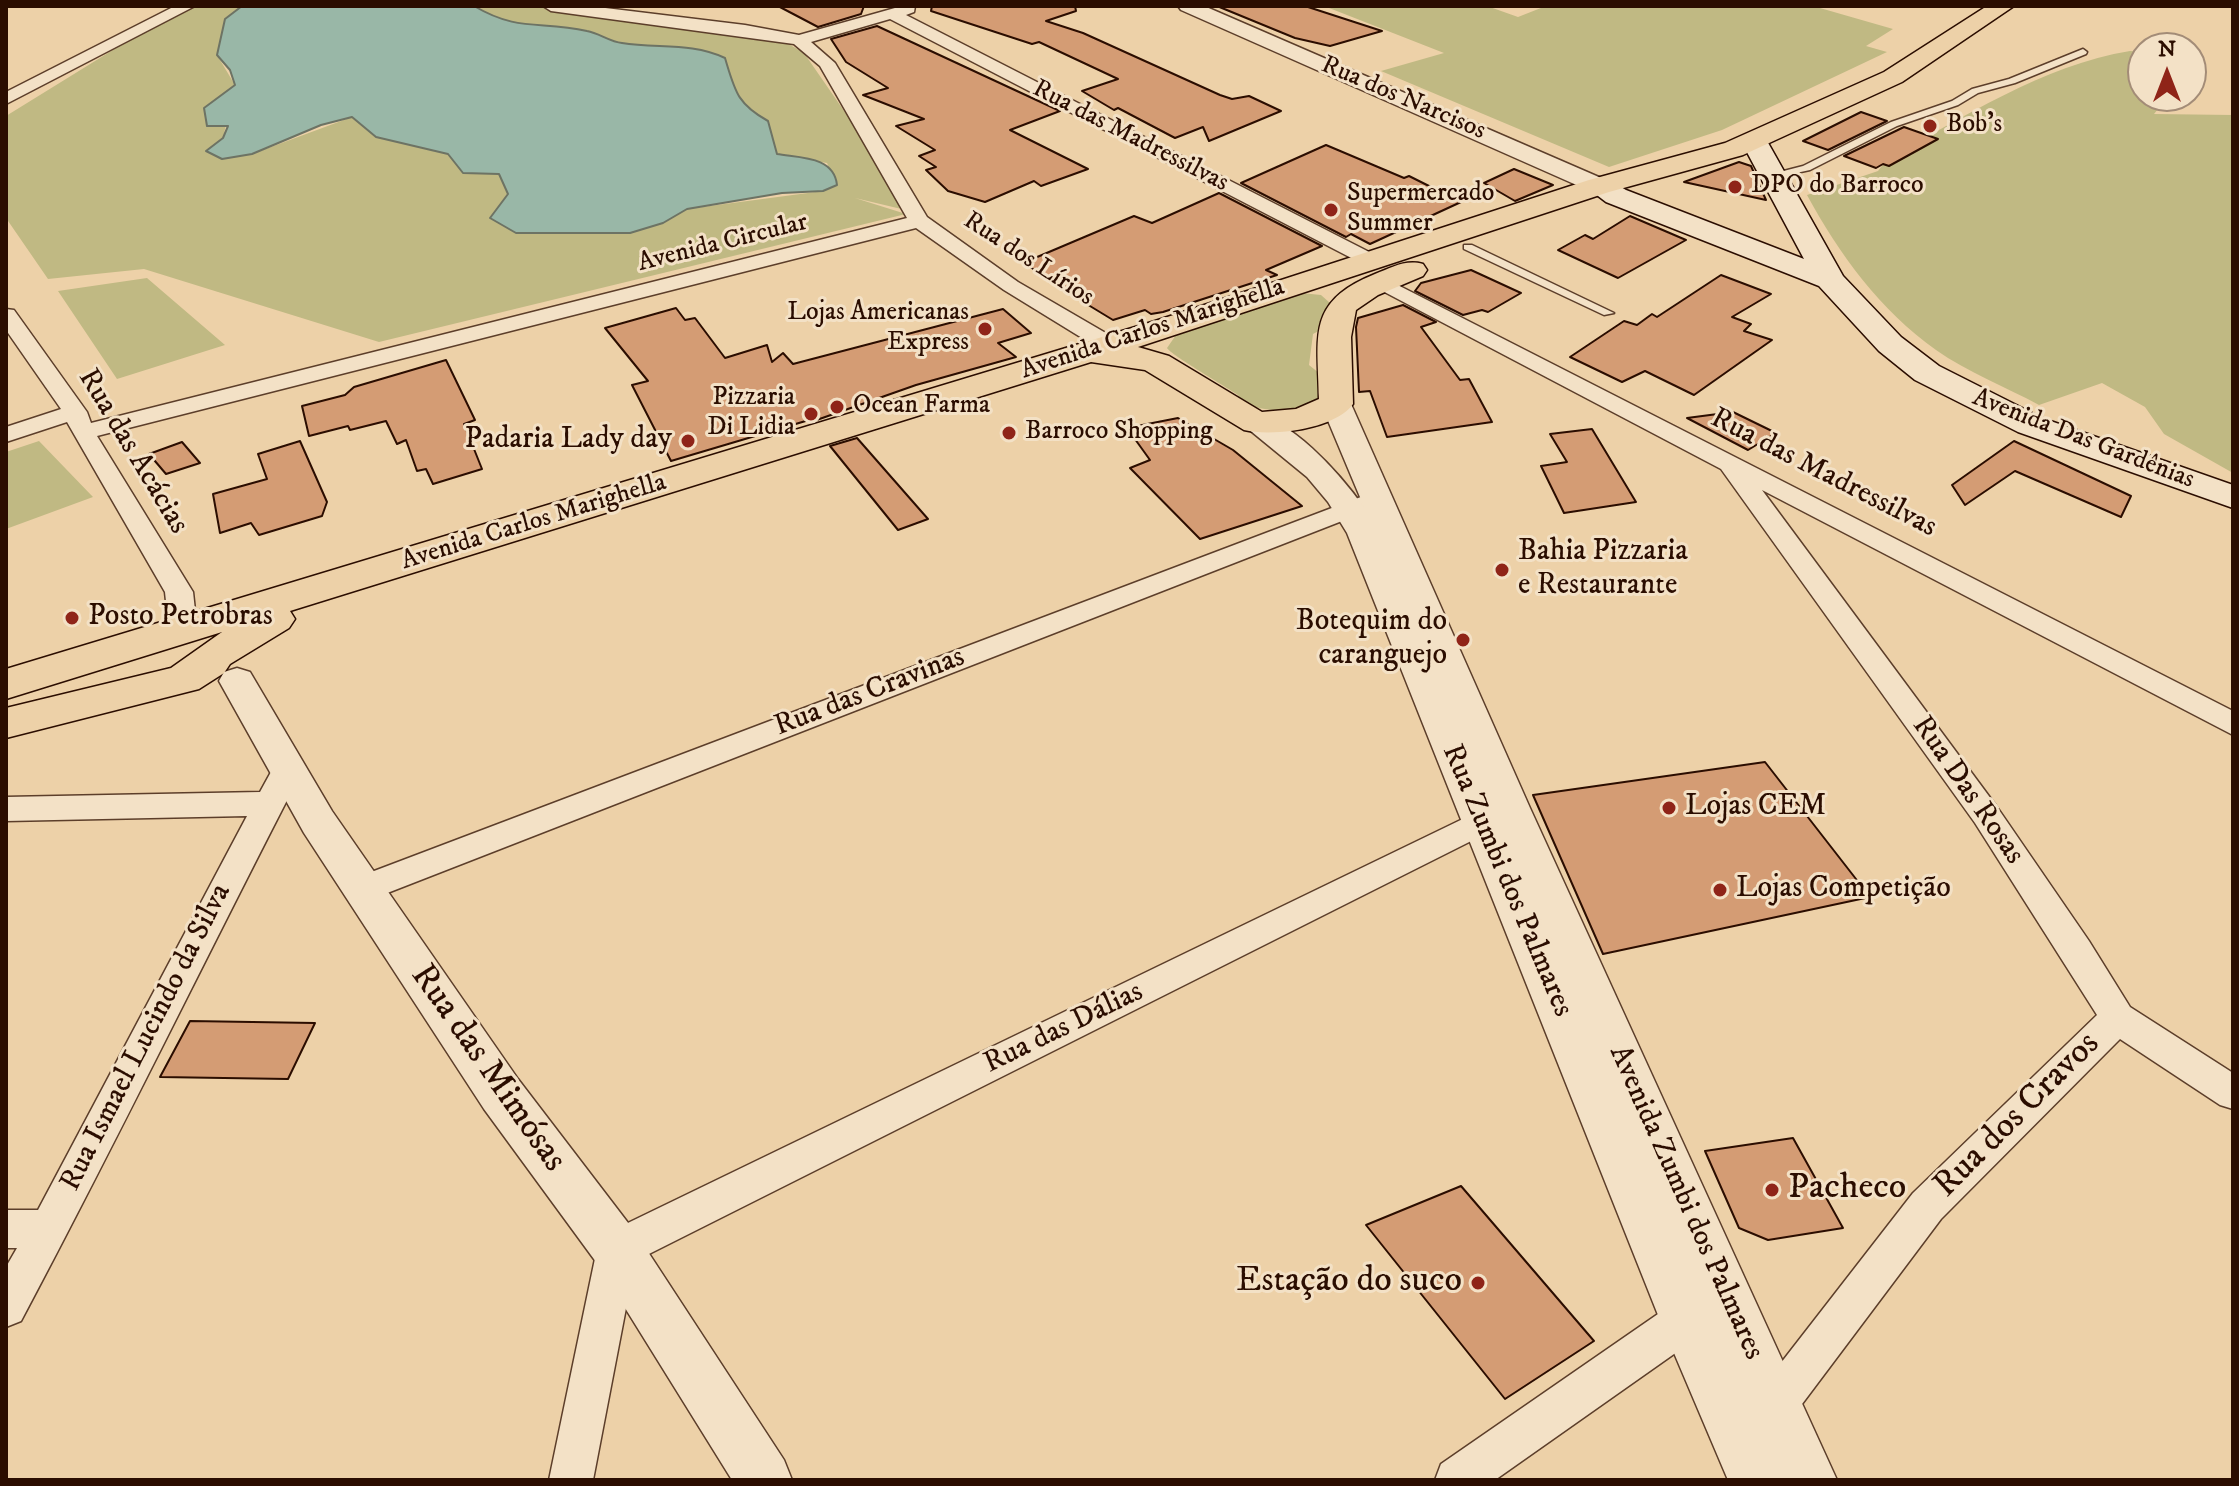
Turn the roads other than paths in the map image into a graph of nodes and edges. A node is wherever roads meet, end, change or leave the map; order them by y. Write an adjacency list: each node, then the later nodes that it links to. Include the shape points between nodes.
1 (187, 6): 9 (street, via 18,85)
2 (551, 6): 7 (street)
3 (920, 6): 6 (street)
4 (1188, 6): 12 (street, Rua dos Narcisos)
5 (2003, 6): 10 (main road, Avenida Carlos Marighella, via 1893,77)
6 (892, 14): 7 (street); 15 (street, Rua das Madressilvas)
7 (799, 40): 13 (street, via 827,63)
8 (2083, 52): 11 (lane, via 1894,124 1806,168)
9 (6, 99)
10 (1744, 145): 11 (main road, Avenida Das Gardênias); 12 (main road, Avenida Carlos Marighella, via 1716,159)
11 (1773, 175): 16 (main road, Avenida Das Gardênias)
12 (1608, 191): 14 (main road, Avenida Carlos Marighella); 15 (main road, Avenida Carlos Marighella); 16 (main road, Avenida Das Gardênias)
13 (919, 221): 22 (street, Rua dos Lírios); 25 (street, Avenida Circular)
14 (1468, 247): 15 (main road, Avenida Carlos Marighella); 19 (lane)
15 (1375, 271): 17 (main road, Avenida Carlos Marighella); 18 (main road, Avenida Carlos Marighella); 28 (street, Rua das Madressilvas)
16 (1830, 280): 29 (main road, Avenida Das Gardênias, via 1890,344 1962,393 2085,447)
17 (1304, 281): 18 (main road, via 1333,289); 21 (main road, Avenida Carlos Marighella)
18 (1346, 303): 24 (main road, Avenida Zumbi dos Palmares, via 1335,330)
19 (1608, 313)
20 (6, 315): 25 (street, Rua das Acácias)
21 (1166, 328): 22 (main road, Avenida Carlos Marighella); 23 (main road, via 1158,343)
22 (1095, 348): 23 (main road); 31 (main road, Avenida Carlos Marighella)
23 (1157, 363): 26 (main road)
24 (1336, 404): 26 (main road, via 1303,419); 30 (street, Avenida Zumbi dos Palmares)
25 (79, 422): 27 (street, Avenida Circular); 32 (street, Rua das Acácias, via 179,592)
26 (1256, 423): 30 (street)
27 (6, 435)
28 (1726, 459): 37 (street, Rua das Madressilvas); 42 (street, Rua Das Rosas, via 1986,815)
29 (2233, 497)
30 (1363, 504): 40 (street, Avenida Zumbi dos Palmares); 41 (street, Rua das Cravinas)
31 (343, 583): 32 (main road, Avenida Carlos Marighella); 33 (main road, Avenida Carlos Marighella, via 296,606)
32 (175, 631): 33 (main road, via 197,629 216,637); 34 (main road, via 139,646 125,670 141,684); 35 (main road, Avenida Carlos Marighella)
33 (226, 668): 34 (main road, Avenida Carlos Marighella); 38 (street, Rua das Mimósas)
34 (171, 683): 36 (main road, Avenida Carlos Marighella)
35 (6, 684)
36 (6, 723)
37 (2233, 724)
38 (278, 786): 39 (street); 41 (street, Rua das Mimósas, via 318,822); 45 (street, Rua Ismael Lucindo da Silva)
39 (6, 809)
40 (1496, 815): 46 (street, Rua das Dálias); 48 (street, Rua Zumbi dos Palmares); 49 (street, Avenida Zumbi dos Palmares)
41 (365, 888): 46 (street, Rua das Mimósas, via 501,1094)
42 (2117, 1018): 43 (street, Rua Das Rosas); 49 (street, Rua dos Cravos, via 1927,1206)
43 (2233, 1093)
44 (6, 1229): 45 (street)
45 (47, 1229): 47 (street, Rua Ismael Lucindo da Silva)
46 (617, 1249): 50 (street); 51 (street, Rua das Mimósas)
47 (6, 1307)
48 (1686, 1320): 52 (street); 53 (street, Rua Zumbi dos Palmares)
49 (1775, 1405): 54 (street, Avenida Zumbi dos Palmares)
50 (571, 1480)
51 (764, 1480)
52 (1457, 1480)
53 (1756, 1480)
54 (1809, 1480)

